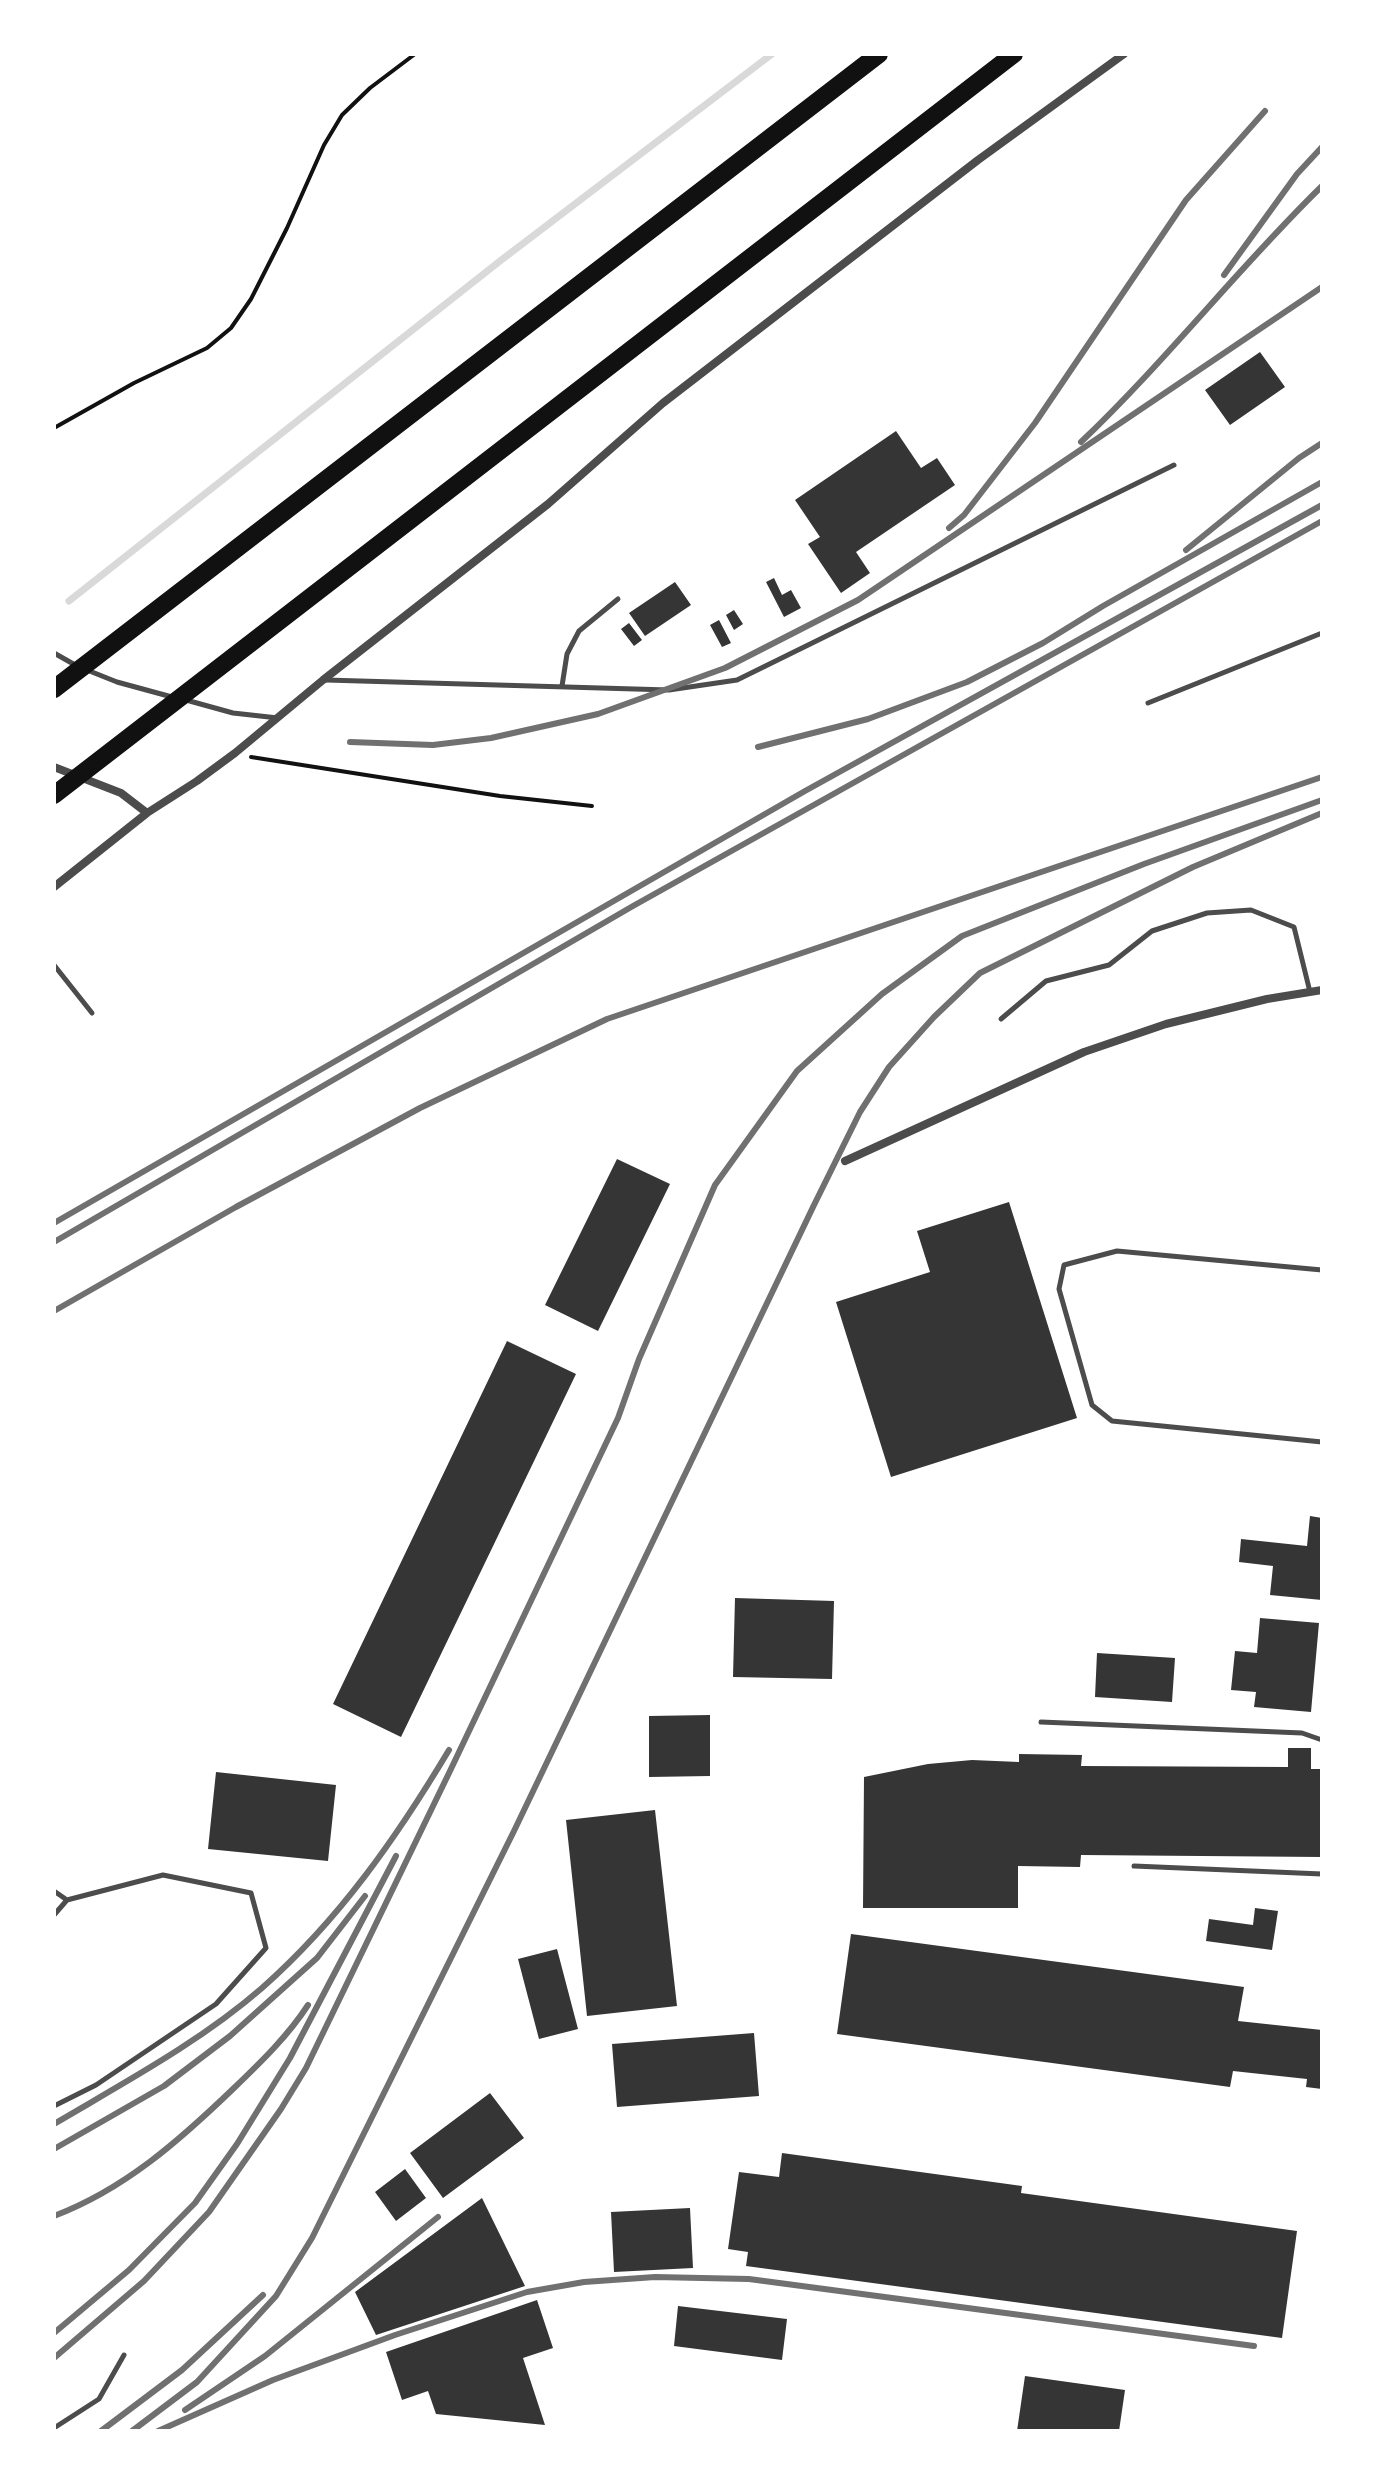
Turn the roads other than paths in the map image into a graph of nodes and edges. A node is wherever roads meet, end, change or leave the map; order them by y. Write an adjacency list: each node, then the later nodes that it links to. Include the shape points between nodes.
1 (879, 54): 10 (highway)
2 (1014, 54): 14 (highway)
3 (1124, 54): 8 (street, via 663,403 548,504)
4 (1174, 465): 9 (lane, via 737,680 669,690)
5 (618, 599): 9 (lane, via 579,631 567,654)
6 (1322, 633): 11 (lane)
7 (54, 653): 12 (lane, via 117,682 233,713)
8 (323, 680): 9 (lane); 12 (street)
9 (562, 686)
10 (54, 689)
11 (1148, 703)
12 (278, 718): 15 (street)
13 (54, 767): 15 (street, via 121,793)
14 (54, 795)
15 (147, 813): 16 (street)
16 (54, 887)
17 (54, 965): 20 (lane)
18 (1322, 990): 19 (street)
19 (1310, 992): 21 (lane, via 1294,927 1251,910 1207,913 1152,931 1109,965 1046,981); 22 (street, via 1166,1024 1084,1052)
20 (92, 1013)
21 (1001, 1019)
22 (845, 1161)
23 (1322, 1270): 24 (lane, via 1117,1251 1064,1265 1059,1289 1092,1405 1112,1421)
24 (1322, 1442)
25 (1041, 1722): 26 (lane, via 1302,1733)
26 (1322, 1740)
27 (1134, 1866): 28 (lane)
28 (1322, 1874)
29 (54, 1891): 30 (lane)
30 (67, 1900): 31 (lane); 32 (lane, via 163,1875 251,1893 266,1948 216,2004 96,2085)
31 (54, 1915)
32 (54, 2106)
33 (124, 2355): 34 (lane, via 99,2399)
34 (54, 2428)

